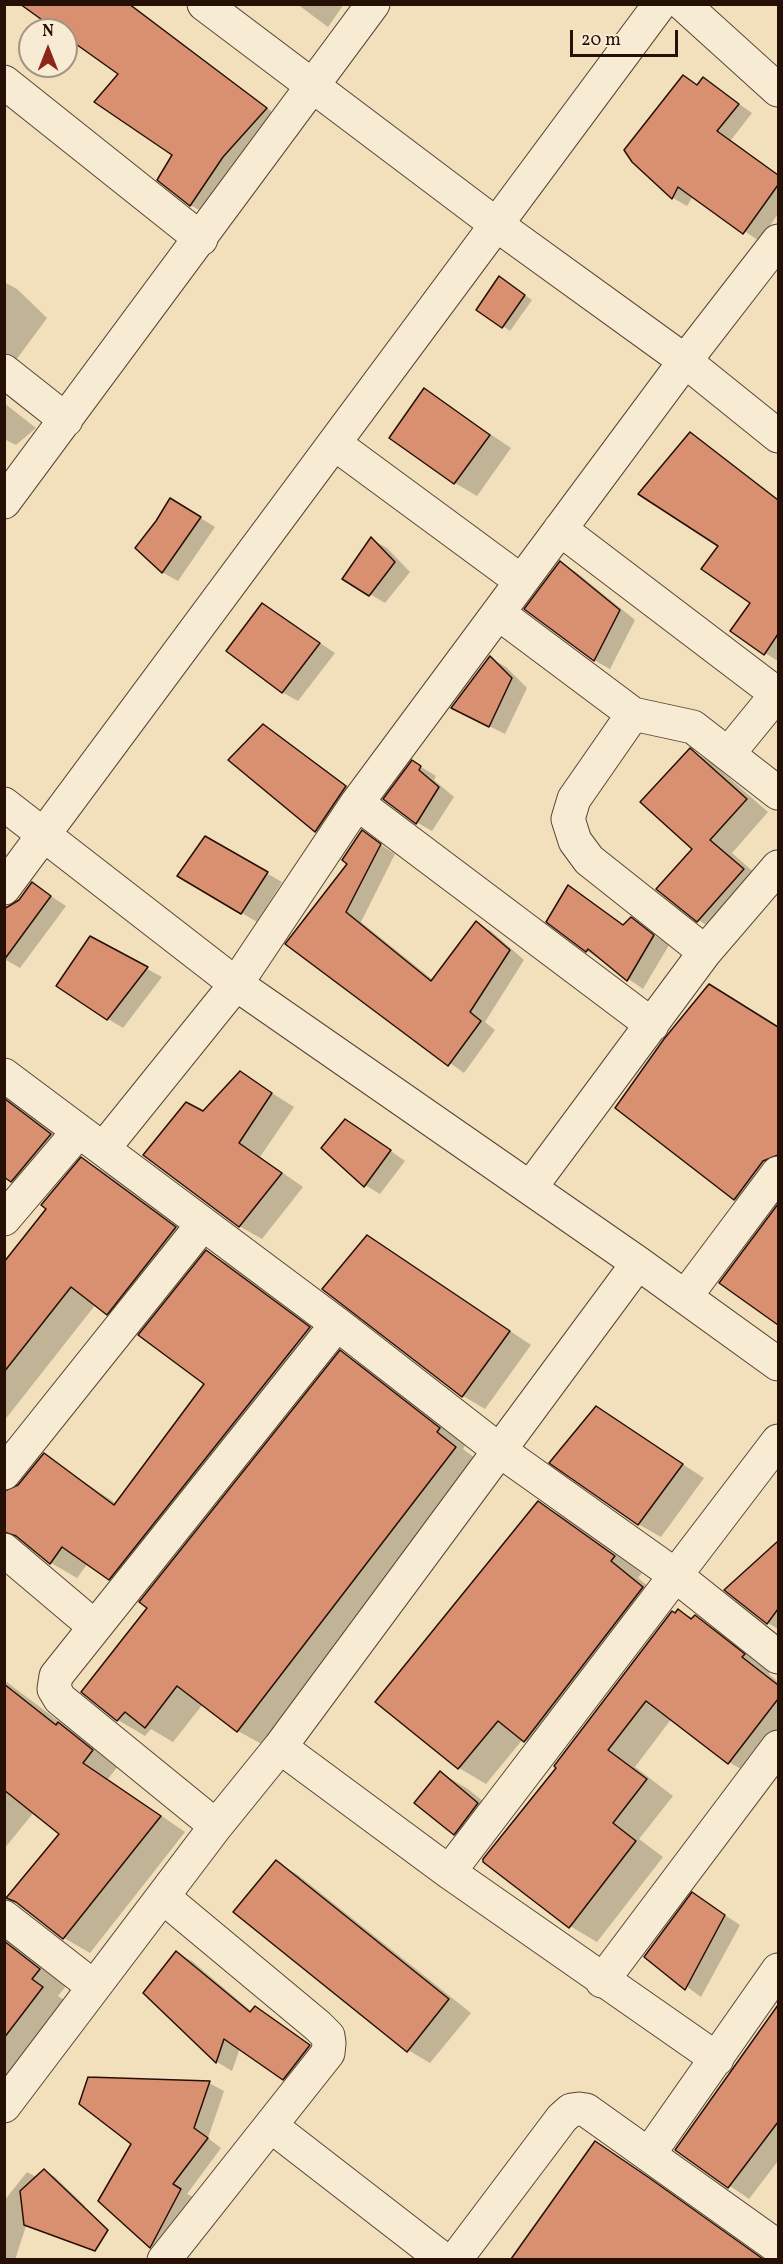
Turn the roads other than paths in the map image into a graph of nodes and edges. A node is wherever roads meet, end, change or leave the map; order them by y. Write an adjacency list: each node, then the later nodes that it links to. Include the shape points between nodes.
1 (204, 4): 6 (street)
2 (373, 4): 6 (street)
3 (660, 4): 8 (street)
4 (683, 4): 7 (street)
5 (4, 82): 9 (street)
6 (314, 87): 8 (street); 9 (street)
7 (778, 90)
8 (497, 225): 11 (street); 15 (street)
9 (201, 239): 13 (street)
10 (778, 241): 11 (street)
11 (685, 361): 14 (street); 17 (street)
12 (4, 371): 13 (street)
13 (66, 420): 16 (street)
14 (778, 436)
15 (334, 444): 18 (street); 26 (street)
16 (4, 502)
17 (560, 529): 18 (street); 20 (street)
18 (521, 581): 19 (street)
19 (498, 613): 21 (street); 24 (street)
20 (778, 693): 22 (street)
21 (633, 714): 22 (street, via 693,727); 29 (street, via 574,800 568,819 575,841 589,860)
22 (728, 754): 23 (street)
23 (778, 793)
24 (357, 803): 30 (street); 31 (street)
25 (4, 804): 26 (street)
26 (43, 835): 28 (street); 30 (street)
27 (778, 867): 29 (street)
28 (4, 888)
29 (705, 952): 31 (street)
30 (236, 984): 33 (street); 35 (street)
31 (652, 1025): 35 (street)
32 (4, 1075): 33 (street)
33 (91, 1140): 36 (street); 37 (street)
34 (778, 1173): 39 (street)
35 (530, 1188): 38 (street)
36 (4, 1219)
37 (204, 1224): 40 (street); 44 (street)
38 (638, 1263): 39 (street); 43 (street)
39 (685, 1297): 41 (street)
40 (337, 1324): 43 (street); 47 (street)
41 (778, 1364)
42 (778, 1441): 46 (street)
43 (500, 1450): 46 (street); 49 (street)
44 (4, 1473)
45 (4, 1550): 47 (street)
46 (675, 1575): 48 (street); 52 (street)
47 (95, 1627): 51 (street, via 56,1676 54,1689 60,1699)
48 (778, 1657)
49 (280, 1747): 51 (street); 52 (street)
50 (778, 1747): 56 (street)
51 (216, 1826): 53 (street)
52 (450, 1872): 56 (street)
53 (163, 1897): 57 (street); 60 (street, via 328,2036 328,2053)
54 (4, 1917): 57 (street)
55 (778, 1970): 58 (street)
56 (602, 1981): 58 (street)
57 (94, 1987): 59 (street)
58 (717, 2059): 61 (street)
59 (4, 2106)
60 (271, 2126): 63 (street); 64 (street)
61 (649, 2154): 62 (street); 65 (street, via 586,2110 571,2110)
62 (778, 2247)
63 (164, 2259)
64 (444, 2259)
65 (455, 2259)

